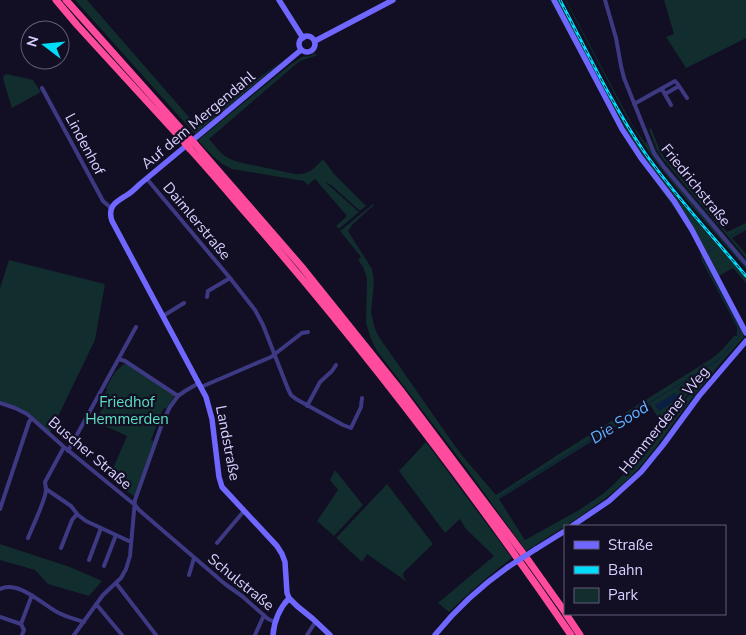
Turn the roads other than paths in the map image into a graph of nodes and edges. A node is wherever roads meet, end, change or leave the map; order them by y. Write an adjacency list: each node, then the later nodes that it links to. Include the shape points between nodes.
1 (56, 0): 17 (highway)
2 (66, 0): 17 (highway)
3 (279, 0): 7 (street)
4 (393, 0): 8 (street)
5 (554, 0): 27 (street, via 622,129 692,230)
6 (604, 0): 15 (street, Friedrichstraße)
7 (303, 38): 8 (street); 9 (street)
8 (315, 41): 9 (street, via 312,51)
9 (301, 50): 18 (street, Auf dem Mergendahl)
10 (677, 83): 12 (street); 13 (street); 14 (street)
11 (42, 88): 19 (street, Lindenhof, via 102,201)
12 (662, 89): 13 (street); 15 (street)
13 (665, 94): 16 (street)
14 (687, 98)
15 (634, 104): 20 (street, Friedrichstraße, via 654,153)
16 (671, 105)
17 (190, 144): 62 (highway, via 295,259 391,378); 79 (highway, via 402,403)
18 (147, 179): 19 (street, Auf dem Mergendahl); 21 (street, Daimlerstraße)
19 (111, 208): 24 (street, Landstraße, via 112,221)
20 (746, 264)
21 (230, 278): 22 (street, Daimlerstraße, via 208,291); 29 (street, Daimlerstraße, via 258,314)
22 (207, 297)
23 (184, 303): 24 (street)
24 (163, 316): 32 (street, Landstraße)
25 (136, 327): 30 (street)
26 (308, 332): 29 (street, via 302,333)
27 (746, 333)
28 (746, 341): 45 (street, Hemmerdener Weg, via 641,472 609,501)
29 (274, 355): 32 (street); 36 (street, Daimlerstraße, via 290,395)
30 (119, 359): 33 (street); 39 (street)
31 (336, 365): 36 (street, via 320,382)
32 (200, 385): 33 (street); 43 (street, Landstraße, via 210,410 220,483)
33 (178, 396): 41 (street, via 165,417)
34 (362, 398): 36 (street, Daimlerstraße, via 362,407 351,428)
35 (0, 403): 37 (street, Buscher Straße)
36 (307, 406)
37 (32, 418): 38 (street, Buscher Straße); 42 (street, Buscher Straße)
38 (64, 447): 39 (street, Buscher Straße); 40 (street, via 45,482)
39 (68, 451): 41 (street, Buscher Straße)
40 (46, 489): 44 (street); 49 (street)
41 (135, 505): 50 (street); 53 (street, Schulstraße)
42 (0, 509)
43 (244, 511): 51 (street); 60 (street, Landstraße, via 282,554)
44 (77, 514): 46 (street); 52 (street, via 71,520)
45 (573, 525)
46 (101, 528): 48 (street); 54 (street)
47 (564, 532): 78 (street, bridge, via 489,581)
48 (116, 535): 50 (street); 55 (street)
49 (28, 538)
50 (131, 542): 57 (street, via 127,567)
51 (217, 543)
52 (61, 548)
53 (194, 558): 56 (street, Schulstraße); 63 (street, Schulstraße)
54 (89, 560)
55 (104, 566)
56 (189, 575)
57 (116, 583): 61 (street); 73 (street)
58 (0, 589): 59 (street, via 12,587)
59 (32, 595): 67 (street, via 60,614); 69 (street)
60 (289, 598): 66 (street); 68 (street)
61 (96, 604): 67 (street); 72 (street)
62 (564, 612)
63 (264, 615): 68 (street, Schulstraße); 74 (street)
64 (566, 615): 80 (highway)
65 (0, 616): 69 (street)
66 (316, 621): 76 (street); 77 (street)
67 (84, 622): 71 (street)
68 (275, 622): 75 (street)
69 (21, 624): 70 (street)
70 (22, 635)
71 (74, 635)
72 (122, 635)
73 (156, 635)
74 (256, 635)
75 (273, 635)
76 (308, 635)
77 (330, 635)
78 (435, 635)
79 (571, 635)
80 (580, 635)

